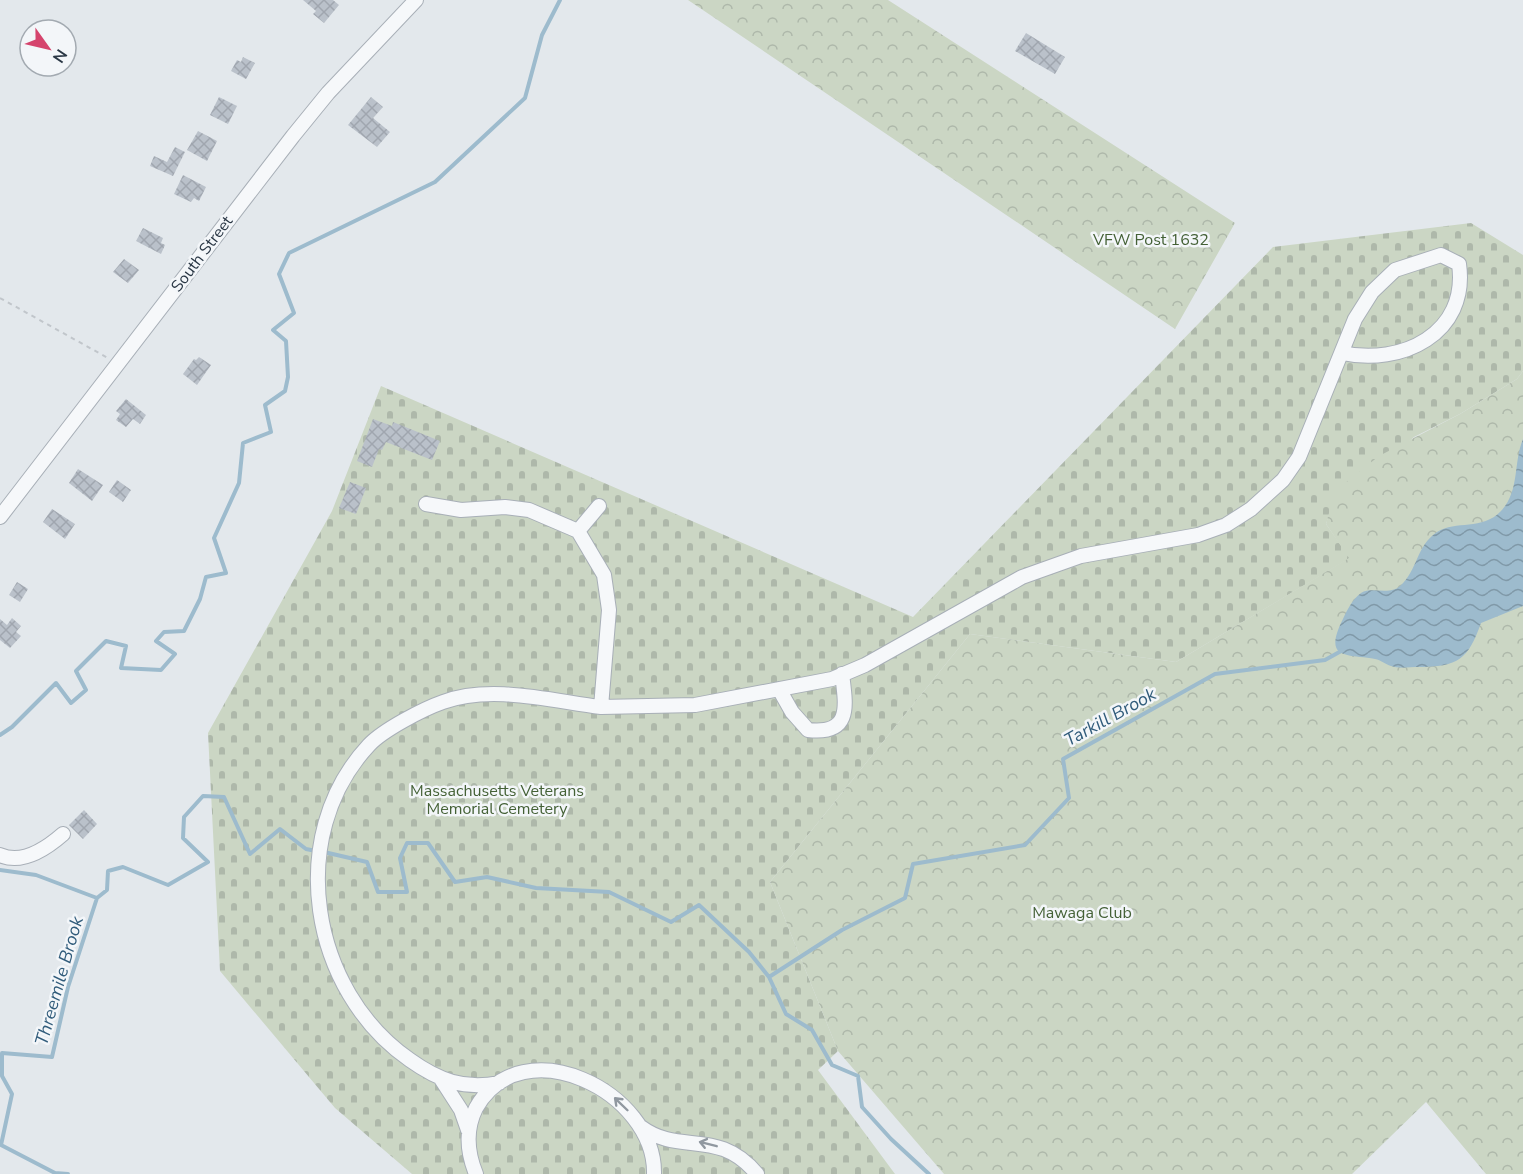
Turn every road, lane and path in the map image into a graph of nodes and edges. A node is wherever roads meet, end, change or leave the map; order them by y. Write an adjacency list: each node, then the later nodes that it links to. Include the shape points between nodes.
1 (416, 0): 4 (street, South Street, via 300,127)
2 (0, 298): 4 (path)
3 (1342, 353): 3 (street, via 1372,292 1395,270 1441,255 1459,264 1461,287 1443,324 1428,340 1412,350 1391,355 1368,358); 9 (street, via 1299,457 1283,480 1251,509 1226,525 1198,535 1082,556 1022,578)
4 (118, 364): 7 (street, South Street)
5 (426, 504): 8 (street, via 461,510 529,510)
6 (599, 506): 8 (street)
7 (0, 517)
8 (578, 531): 11 (street, via 604,575 609,610)
9 (842, 674): 10 (street); 10 (street, via 846,710 838,725 823,732 808,730)
10 (779, 689): 11 (street, via 695,705)
11 (601, 707): 14 (street, via 485,694 444,701 370,744 340,783 324,826 320,851 318,897 322,928 343,986 363,1015 400,1053)
12 (63, 834): 13 (street, via 45,849 29,855 10,859)
13 (0, 855)
14 (441, 1079): 15 (street, via 467,1086); 17 (street, via 461,1110)
15 (499, 1083): 16 (street, one-way to 15, via 608,1092 575,1077 534,1071); 17 (street, via 478,1105)
16 (640, 1126): 19 (street, via 652,1153); 20 (street, one-way to 16, via 722,1148 666,1141)
17 (469, 1133): 18 (street)
18 (476, 1174)
19 (654, 1174)
20 (757, 1174)

